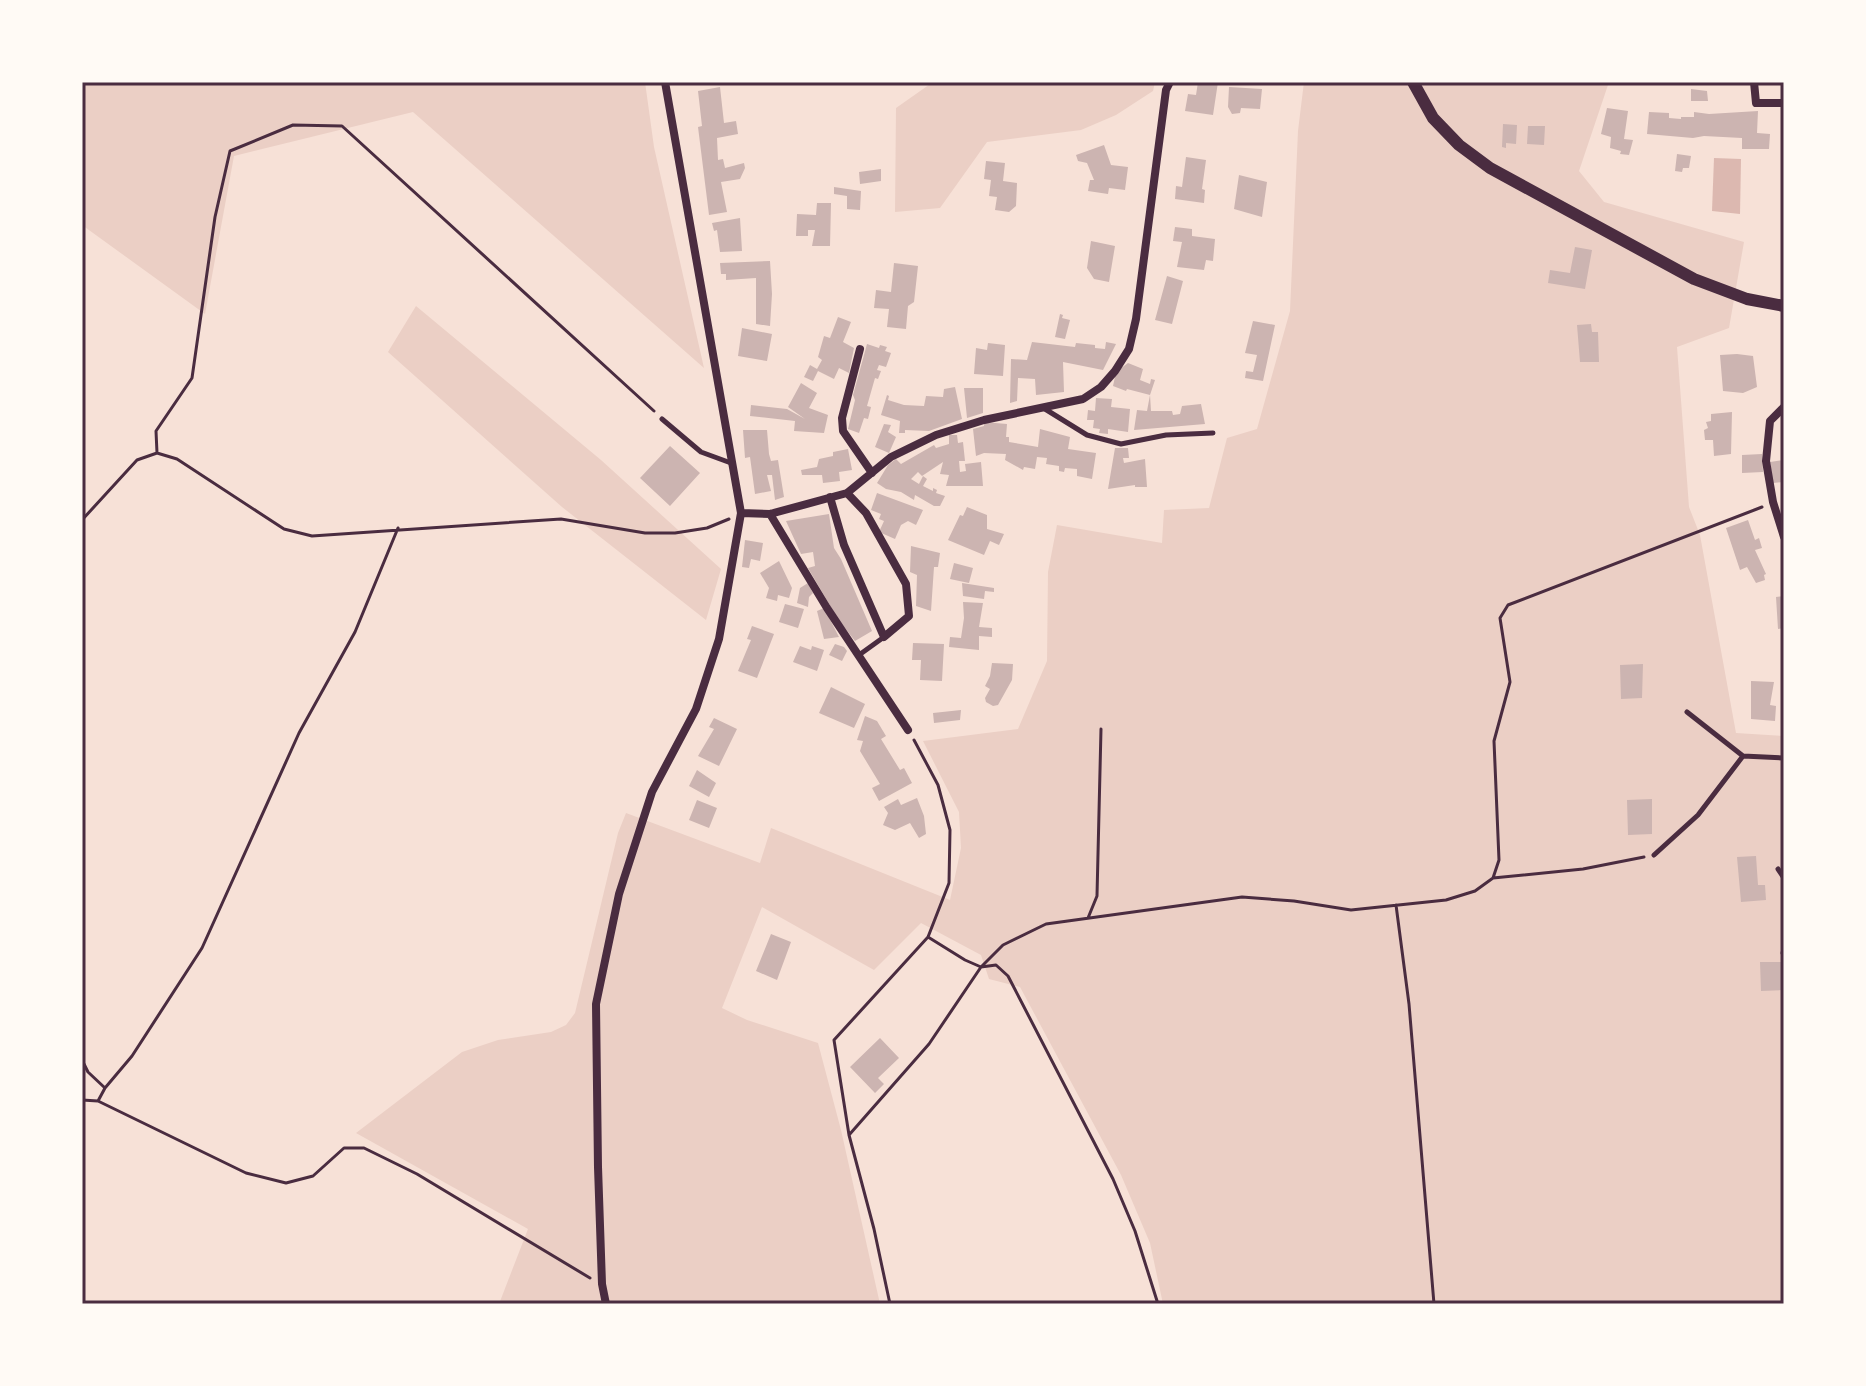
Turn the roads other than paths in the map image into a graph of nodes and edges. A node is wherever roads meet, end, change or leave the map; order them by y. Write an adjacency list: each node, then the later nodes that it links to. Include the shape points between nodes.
1 (665, 82): 12 (street)
2 (1170, 82): 9 (street, via 1129,349 1101,387 1083,399)
3 (1413, 82): 6 (street, via 1433,118 1490,168 1694,279)
4 (1754, 82): 5 (street, via 1756,103)
5 (1784, 103)
6 (1784, 306)
7 (860, 349): 13 (street, via 843,431)
8 (1784, 407): 18 (street, via 1770,421 1766,461)
9 (1044, 408): 11 (lane, via 1087,435 1121,444); 13 (street, via 936,435 891,457)
10 (662, 419): 12 (lane, via 701,452)
11 (1213, 433)
12 (734, 464): 16 (street)
13 (872, 473): 14 (street)
14 (847, 493): 15 (street); 19 (street, via 866,513 906,584 909,616)
15 (830, 497): 17 (street); 19 (street, via 844,545)
16 (741, 513): 17 (street); 28 (street, via 710,671 652,792 619,894 596,1004)
17 (770, 514): 20 (street)
18 (1784, 537)
19 (884, 637): 20 (lane)
20 (858, 656): 22 (street)
21 (1687, 712): 23 (lane)
22 (908, 730)
23 (1743, 756): 24 (lane); 25 (lane, via 1698,815)
24 (1784, 758)
25 (1654, 855)
26 (1778, 869): 27 (lane)
27 (1784, 878)
28 (606, 1304)

